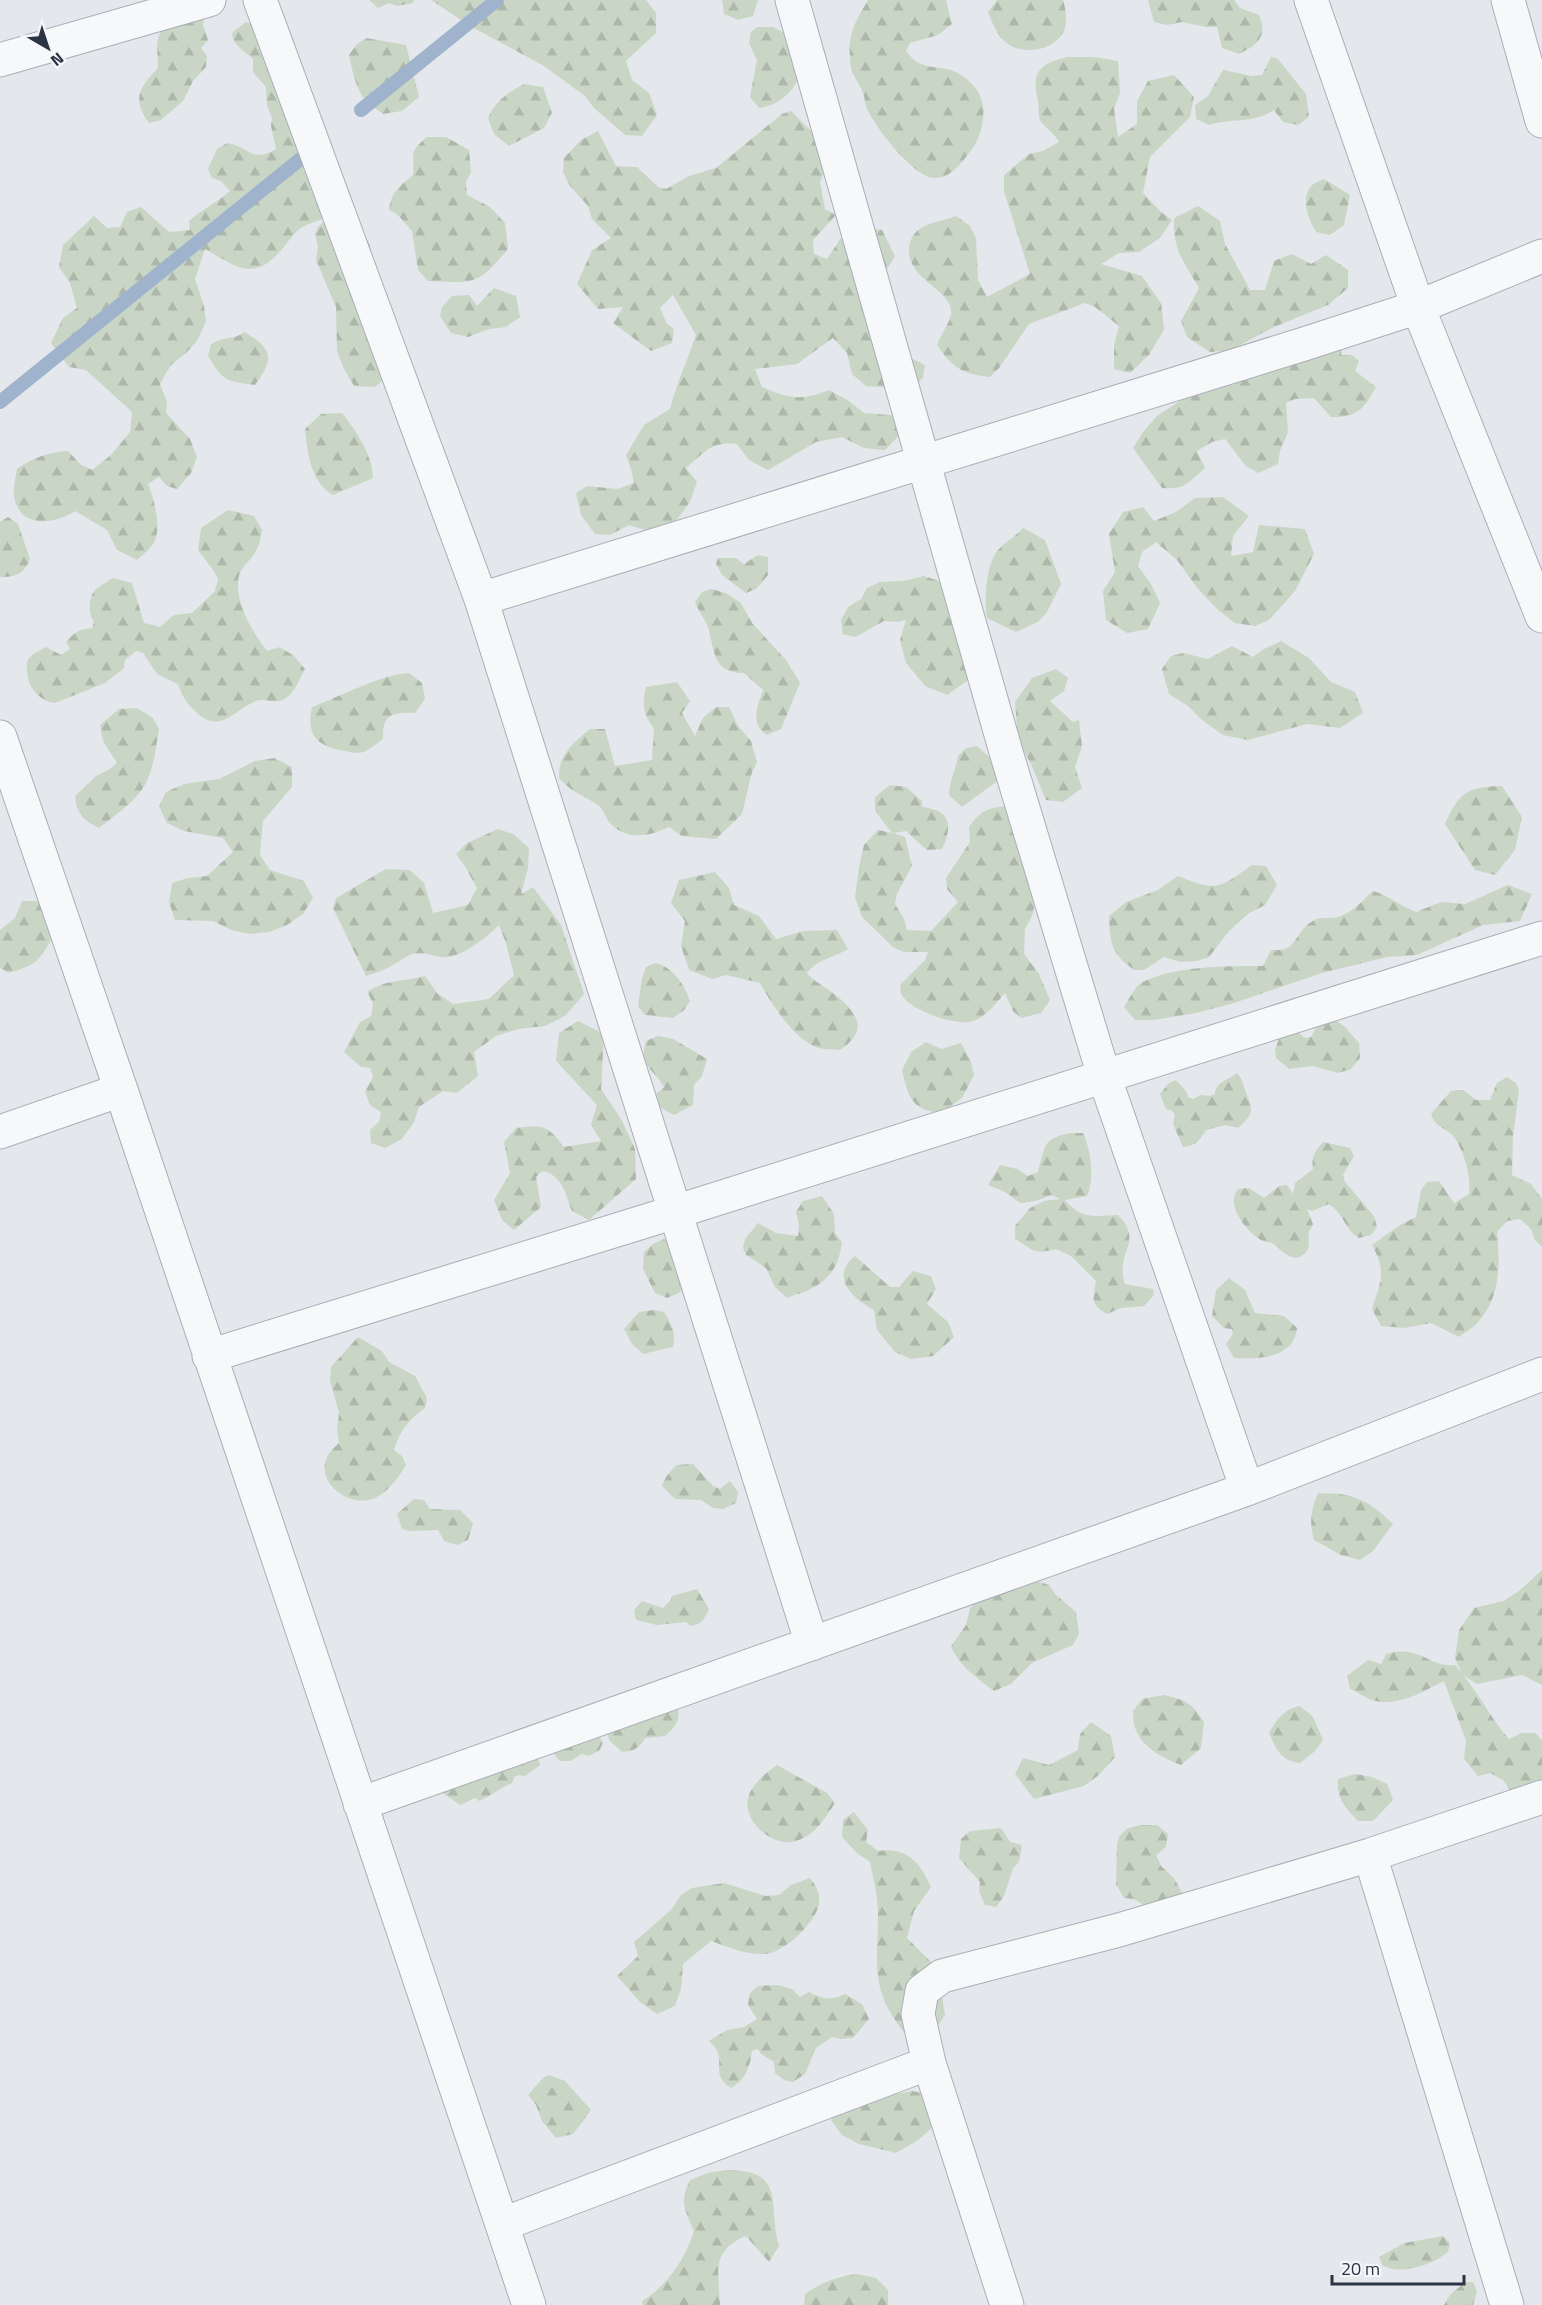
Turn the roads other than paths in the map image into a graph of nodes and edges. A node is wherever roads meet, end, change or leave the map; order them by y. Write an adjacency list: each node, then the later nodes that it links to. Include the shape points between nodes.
1 (209, 0): 6 (street)
2 (260, 0): 11 (street)
3 (792, 0): 10 (street)
4 (1311, 0): 9 (street)
5 (1508, 0): 7 (street)
6 (0, 60)
7 (1542, 121)
8 (1542, 256): 9 (street)
9 (1418, 307): 10 (street); 12 (street)
10 (924, 461): 11 (street); 15 (street)
11 (481, 599): 18 (street)
12 (1542, 616)
13 (0, 737): 16 (street)
14 (1542, 938): 15 (street)
15 (1104, 1076): 18 (street); 21 (street)
16 (121, 1090): 17 (street); 19 (street)
17 (0, 1132)
18 (675, 1212): 19 (street); 22 (street)
19 (209, 1356): 24 (street)
20 (1542, 1374): 21 (street)
21 (1247, 1489): 22 (street)
22 (812, 1644): 24 (street)
23 (1542, 1797): 25 (street)
24 (360, 1804): 27 (street)
25 (1370, 1855): 26 (street, via 1119,1930 942,1976 922,1991 918,2014); 30 (street)
26 (929, 2062): 27 (street); 29 (street)
27 (503, 2224): 28 (street)
28 (529, 2305)
29 (1007, 2305)
30 (1507, 2305)

